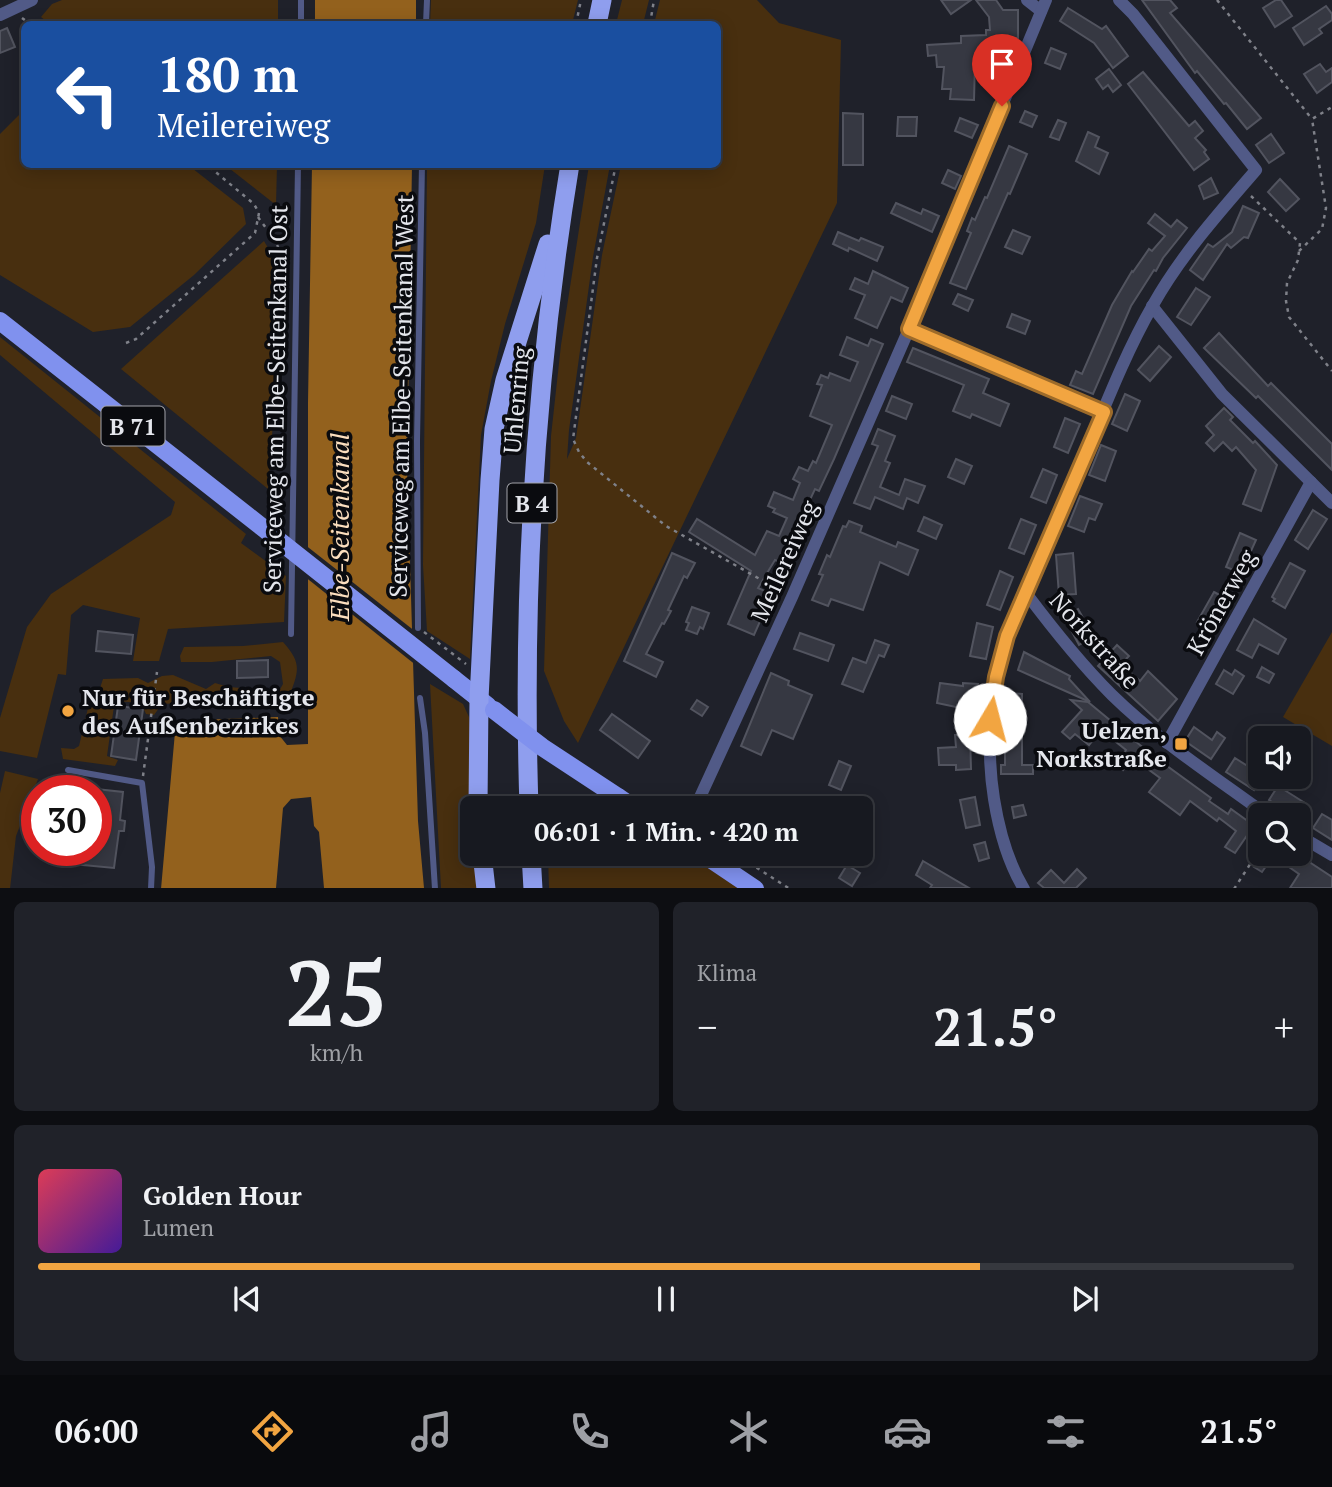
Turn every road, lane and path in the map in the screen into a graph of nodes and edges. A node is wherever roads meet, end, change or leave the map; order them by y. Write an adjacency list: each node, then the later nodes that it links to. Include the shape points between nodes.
1 (32, 0): 11 (street)
2 (301, 0): 12 (lane)
3 (427, 0): 13 (lane)
4 (581, 0): 14 (path)
5 (602, 0): 15 (highway)
6 (654, 0): 16 (path)
7 (1027, 0): 10 (street, Meilereiweg)
8 (1119, 0): 24 (street, via 1256,170)
9 (1217, 0): 18 (path)
10 (1044, 6): 31 (street, Meilereiweg)
11 (0, 15)
12 (301, 21)
13 (426, 21)
14 (577, 21)
15 (598, 21)
16 (650, 21)
17 (1332, 107): 18 (path)
18 (1312, 119): 27 (path, via 1326,208 1322,229)
19 (211, 168): 26 (path, via 254,204)
20 (298, 168): 28 (lane, Serviceweg am Elbe-Seitenkanal Ost)
21 (422, 168): 39 (lane, Serviceweg am Elbe-Seitenkanal West)
22 (569, 168): 25 (highway, Uhlenring / B 4)
23 (615, 168): 38 (path, via 597,258 573,439 587,462 666,526)
24 (1242, 187): 27 (path, via 1300,243); 29 (street, via 1184,257)
25 (564, 200): 41 (highway, via 517,340 494,429); 50 (highway, Uhlenring / B 4, via 544,351 533,490)
26 (258, 217): 28 (path, via 278,243 282,264); 32 (path, via 255,233 247,242 136,339)
27 (1299, 251): 33 (path, via 1287,283 1290,317)
28 (295, 270): 40 (lane, Serviceweg am Elbe-Seitenkanal Ost)
29 (1152, 306): 34 (street); 35 (street, via 1222,394)
30 (0, 321): 43 (main road, B 71, bridge)
31 (909, 329): 34 (street); 38 (street, Meilereiweg)
32 (125, 343)
33 (1332, 371)
34 (1104, 412): 37 (street)
35 (1311, 482): 36 (street); 46 (street, Krönerweg)
36 (1332, 503)
37 (1026, 593): 46 (street, Norkstraße, via 1069,650); 67 (street, via 1001,656 989,740 1000,831)
38 (792, 597): 52 (street, Meilereiweg)
39 (418, 628): 41 (path)
40 (291, 634)
41 (473, 668): 43 (highway, via 472,681); 45 (highway)
42 (157, 672): 48 (path)
43 (457, 681): 45 (main road, B 71)
44 (420, 698): 62 (lane)
45 (487, 705): 49 (highway); 51 (main road, B 71, bridge)
46 (1167, 743): 53 (street, Norkstraße)
47 (68, 770): 48 (lane)
48 (142, 783): 61 (lane)
49 (479, 796)
50 (529, 796)
51 (616, 796)
52 (701, 796)
53 (1250, 803)
54 (1311, 843): 55 (street)
55 (1332, 855)
56 (483, 866): 63 (highway)
57 (532, 866): 64 (highway)
58 (721, 866): 65 (main road)
59 (754, 866): 66 (path)
60 (1249, 866): 68 (path)
61 (151, 888)
62 (435, 888)
63 (486, 888)
64 (533, 888)
65 (755, 888)
66 (790, 888)
67 (1024, 888)
68 (1234, 888)

